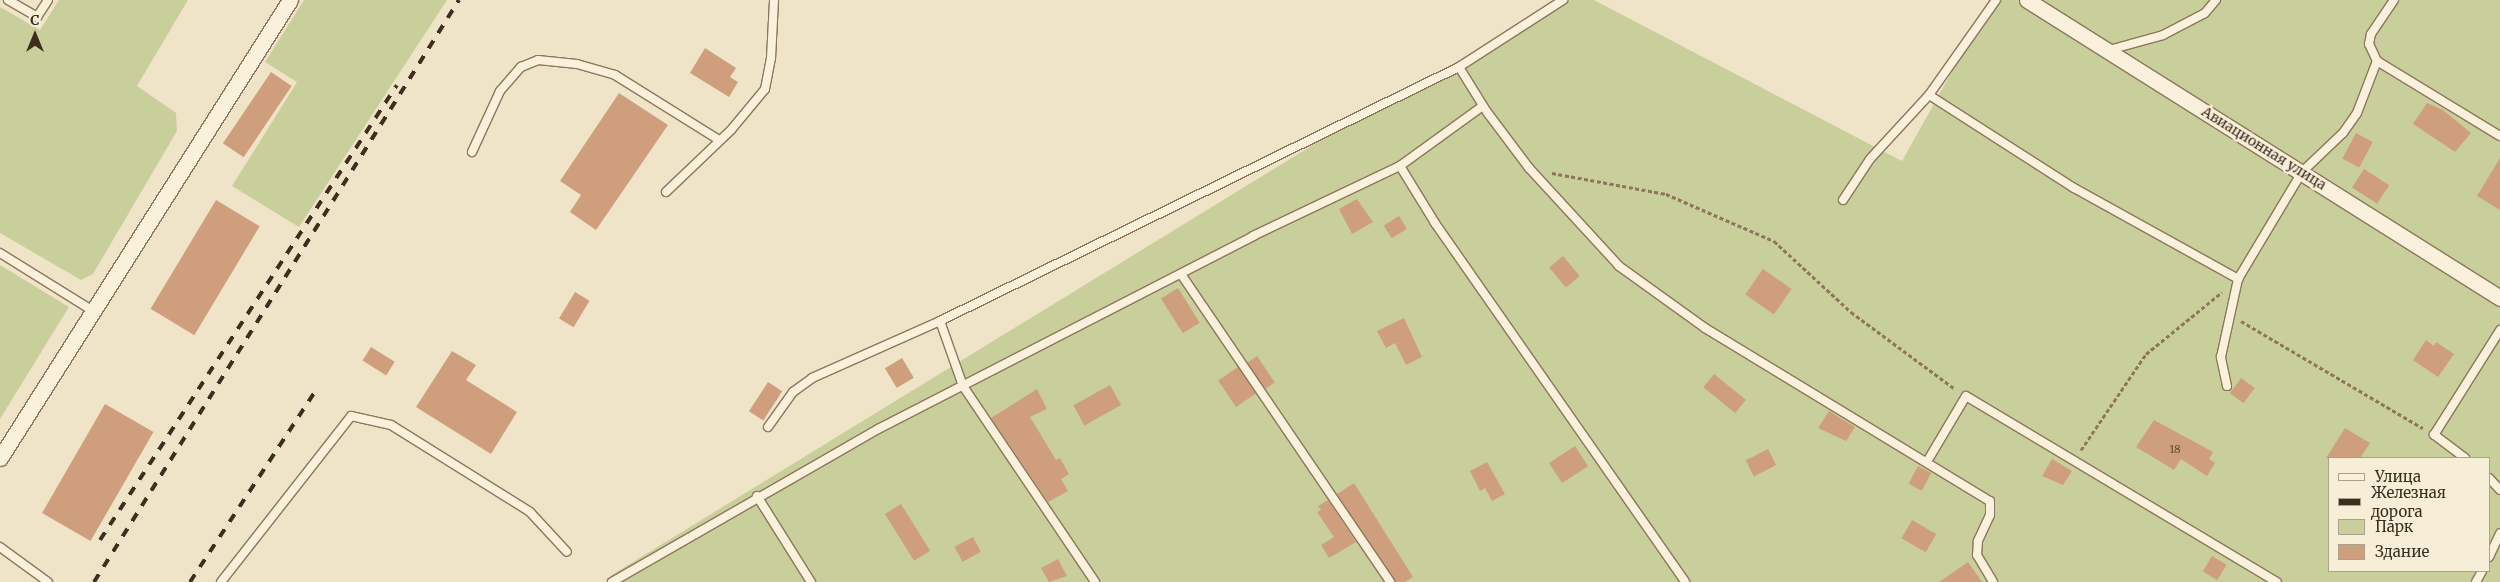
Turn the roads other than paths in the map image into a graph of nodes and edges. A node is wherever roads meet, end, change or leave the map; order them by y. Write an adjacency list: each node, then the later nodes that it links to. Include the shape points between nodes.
1 (8, 0): 2 (lane, via 37,17)
2 (48, 0)
3 (290, 0): 26 (street)
4 (774, 0): 16 (lane, via 771,58 765,89)
5 (1562, 0): 12 (lane)
6 (1996, 0): 13 (lane)
7 (2027, 0): 10 (street, Авиационная улица)
8 (2216, 0): 10 (lane, via 2205,13 2163,36)
9 (2394, 0): 11 (lane, via 2371,34 2370,44)
10 (2107, 50): 19 (street, Авиационная улица)
11 (2377, 61): 15 (lane); 19 (lane, via 2357,113 2343,133)
12 (1459, 67): 14 (lane); 27 (lane)
13 (1929, 95): 21 (lane, via 1870,159); 24 (lane, via 2074,188)
14 (1483, 106): 18 (lane); 34 (lane, via 1529,168 1599,247 1665,302)
15 (2500, 136)
16 (719, 140): 17 (lane, via 615,75 577,64 538,60 521,67 500,91); 20 (lane)
17 (472, 152)
18 (1400, 166): 23 (lane); 48 (lane, via 1435,223)
19 (2302, 172): 24 (lane); 25 (street, Авиационная улица)
20 (666, 192)
21 (1843, 200)
22 (0, 253): 26 (lane)
23 (1181, 274): 29 (lane); 47 (lane)
24 (2238, 280): 30 (lane, via 2221,357)
25 (2500, 298)
26 (93, 312): 33 (street)
27 (940, 322): 29 (lane); 31 (lane, via 812,378 792,392)
28 (2500, 330): 32 (lane, via 2434,435)
29 (963, 386): 37 (lane); 46 (lane)
30 (2227, 386)
31 (768, 426)
32 (2463, 457)
33 (0, 458)
34 (1928, 460): 49 (lane, via 1990,501 1990,515 1978,541 1977,555); 50 (lane, via 1966,396)
35 (2490, 479): 36 (lane)
36 (2500, 490)
37 (757, 496): 44 (lane); 45 (lane)
38 (2500, 533): 41 (lane)
39 (0, 546): 42 (lane)
40 (567, 552): 43 (lane, via 530,512 391,425 351,416)
41 (2490, 555)
42 (48, 582)
43 (221, 582)
44 (612, 582)
45 (812, 582)
46 (1095, 582)
47 (1390, 582)
48 (1685, 582)
49 (1993, 582)
50 (2277, 582)

